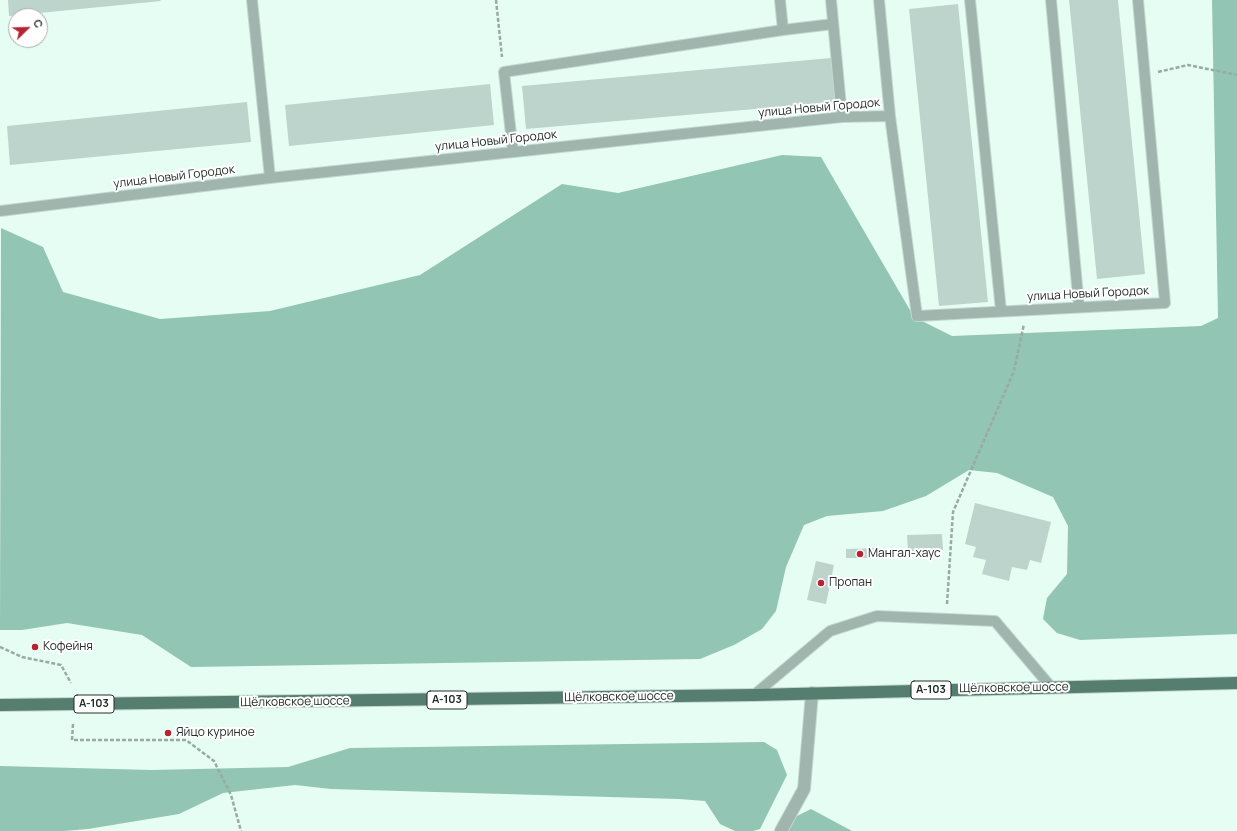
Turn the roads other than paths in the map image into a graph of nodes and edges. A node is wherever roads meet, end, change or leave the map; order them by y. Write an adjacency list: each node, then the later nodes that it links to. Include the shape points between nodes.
1 (252, 0): 13 (lane)
2 (780, 0): 9 (lane)
3 (831, 0): 8 (lane)
4 (879, 0): 10 (lane)
5 (970, 0): 16 (lane)
6 (1051, 0): 15 (lane)
7 (1138, 0): 15 (lane, улица Новый Городок, via 1165,304)
8 (833, 24): 9 (lane); 11 (lane)
9 (783, 30): 12 (lane, via 504,72)
10 (890, 116): 11 (lane, улица Новый Городок); 16 (lane, улица Новый Городок, via 917,316)
11 (842, 117): 12 (lane, улица Новый Городок)
12 (513, 152): 13 (lane, улица Новый Городок)
13 (270, 178): 14 (lane, улица Новый Городок)
14 (0, 211)
15 (1079, 307): 16 (lane, улица Новый Городок)
16 (1001, 311)
17 (1237, 683): 18 (main road, Щёлковское шоссе / А-103)
18 (1051, 688): 19 (main road, Щёлковское шоссе / А-103); 20 (lane, via 995,621 877,616 830,631)
19 (812, 693): 20 (main road, Щёлковское шоссе / А-103); 22 (street, via 804,789)
20 (754, 695): 21 (main road, Щёлковское шоссе / А-103)
21 (0, 705)
22 (781, 831)

